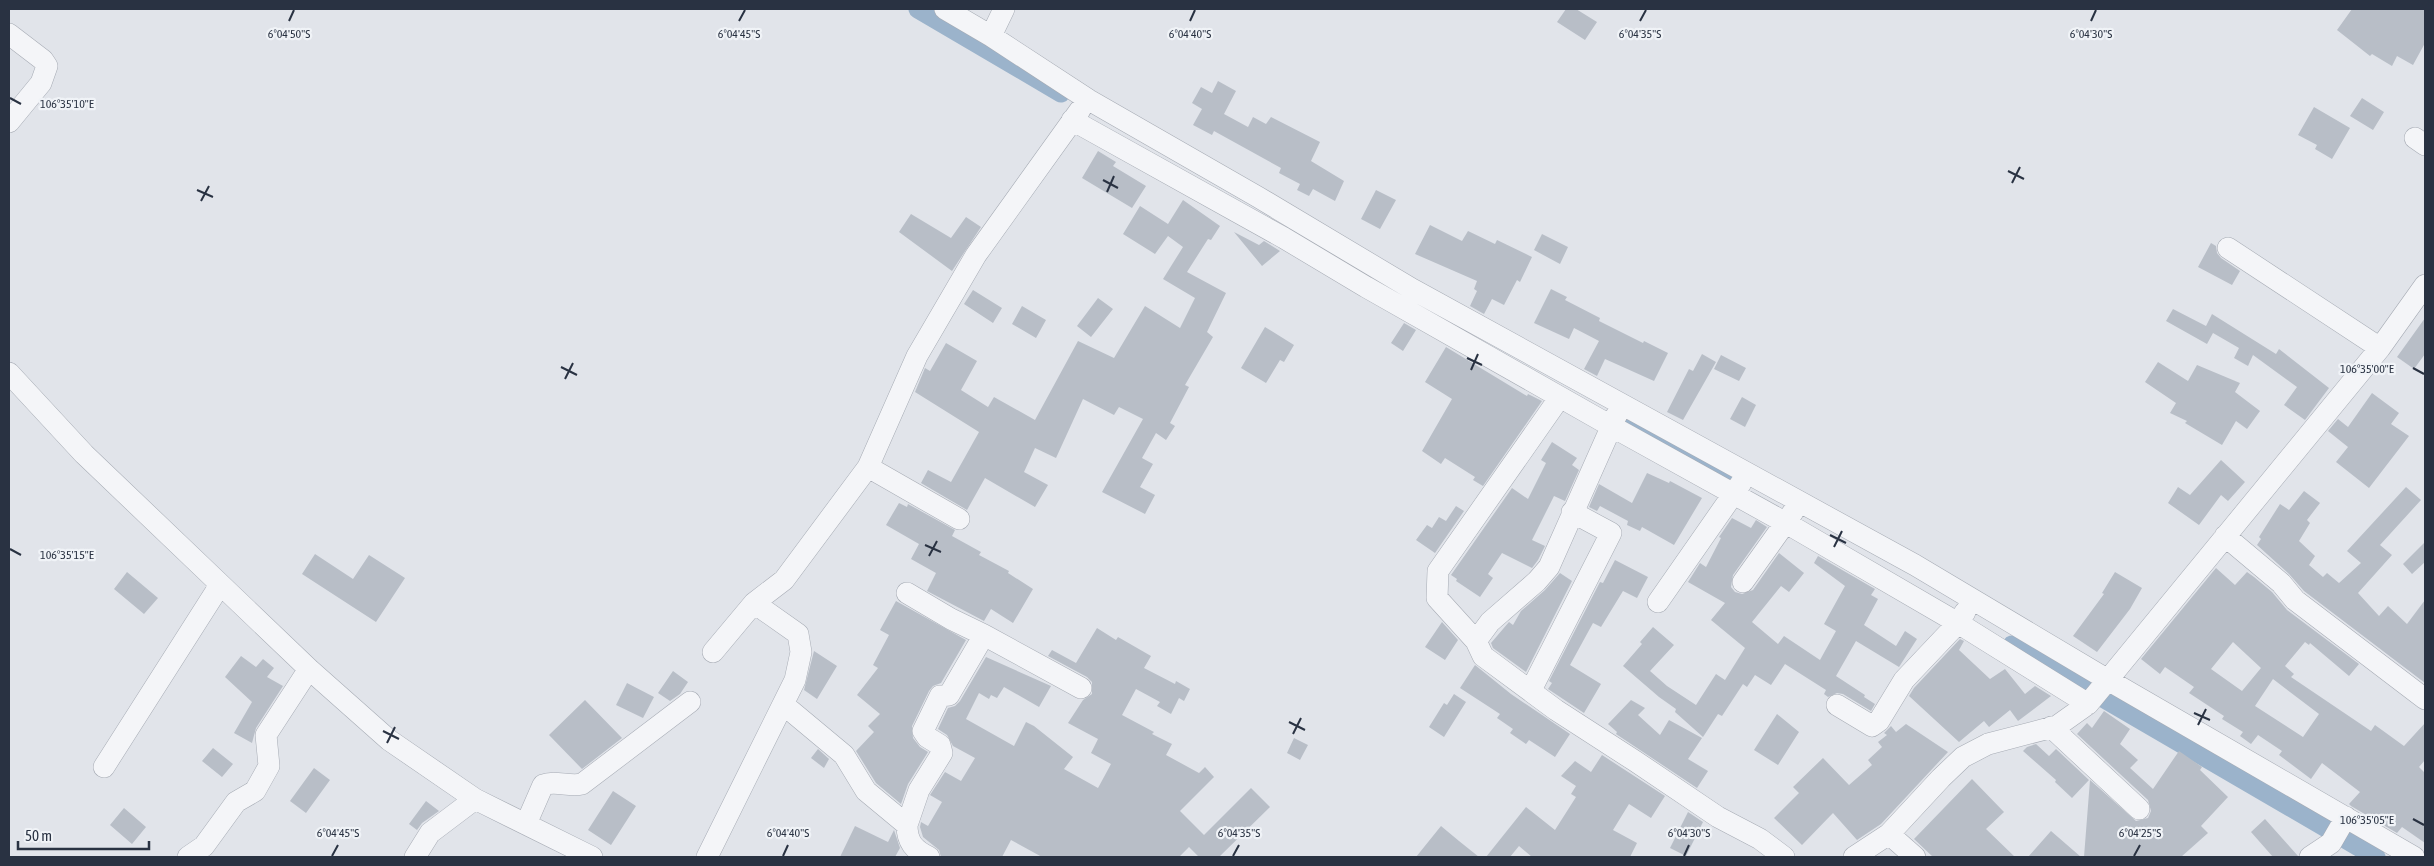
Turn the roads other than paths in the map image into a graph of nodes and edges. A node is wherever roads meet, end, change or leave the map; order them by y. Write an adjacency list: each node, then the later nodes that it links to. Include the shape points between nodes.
1 (945, 9): 4 (street)
2 (1004, 9): 4 (street)
3 (9, 34): 6 (street, via 47,66 41,83)
4 (991, 36): 5 (street)
5 (1080, 110): 11 (street, via 1374,292); 12 (street, via 1258,196); 13 (street, via 976,255 917,356)
6 (9, 122)
7 (2228, 248): 9 (street)
8 (2425, 285): 9 (street)
9 (2380, 348): 18 (street)
10 (9, 373): 20 (street, via 84,454)
11 (1560, 397): 12 (street); 26 (street, via 1438,571 1437,598)
12 (1617, 416): 14 (street); 15 (street)
13 (868, 467): 17 (street); 23 (street, via 784,580)
14 (1741, 483): 16 (street); 22 (street)
15 (1572, 512): 26 (street, via 1549,567 1490,622); 30 (street, via 1611,533)
16 (1793, 513): 19 (street); 24 (street); 24 (street)
17 (959, 519)
18 (2224, 536): 31 (street); 32 (street, via 2281,583 2295,600)
19 (1743, 582)
20 (220, 585): 28 (street); 37 (street)
21 (907, 593): 25 (street, via 951,620)
22 (1658, 602)
23 (754, 603): 27 (street); 34 (street, via 798,634 799,666)
24 (1965, 612): 31 (street); 31 (street); 35 (street, via 1904,680 1879,721 1872,726)
25 (984, 635): 29 (street); 41 (street, via 950,695 940,696 925,725 923,731 940,745 942,753 922,786)
26 (1476, 642): 30 (street, via 1483,656)
27 (713, 652)
28 (309, 669): 38 (street, via 389,740); 45 (street, via 266,735 269,766 255,791 236,802 204,846)
29 (1081, 688)
30 (1531, 690): 49 (street, via 1718,817 1760,839)
31 (2097, 693): 36 (street); 42 (street)
32 (2425, 700)
33 (690, 702): 40 (street, via 582,784 543,785)
34 (784, 705): 41 (street, via 844,755 866,791); 48 (street)
35 (1837, 705)
36 (2052, 727): 39 (street); 43 (street, via 1988,744 1963,757)
37 (104, 767)
38 (475, 800): 40 (street); 46 (street, via 430,833)
39 (2139, 809)
40 (526, 824): 47 (street)
41 (907, 825): 44 (street, via 909,841)
42 (2339, 829): 52 (street); 53 (street)
43 (1889, 834): 50 (street); 51 (street)
44 (920, 855)
45 (188, 857)
46 (415, 857)
47 (592, 857)
48 (707, 857)
49 (1784, 857)
50 (1854, 857)
51 (1915, 857)
52 (2310, 857)
53 (2414, 857)

